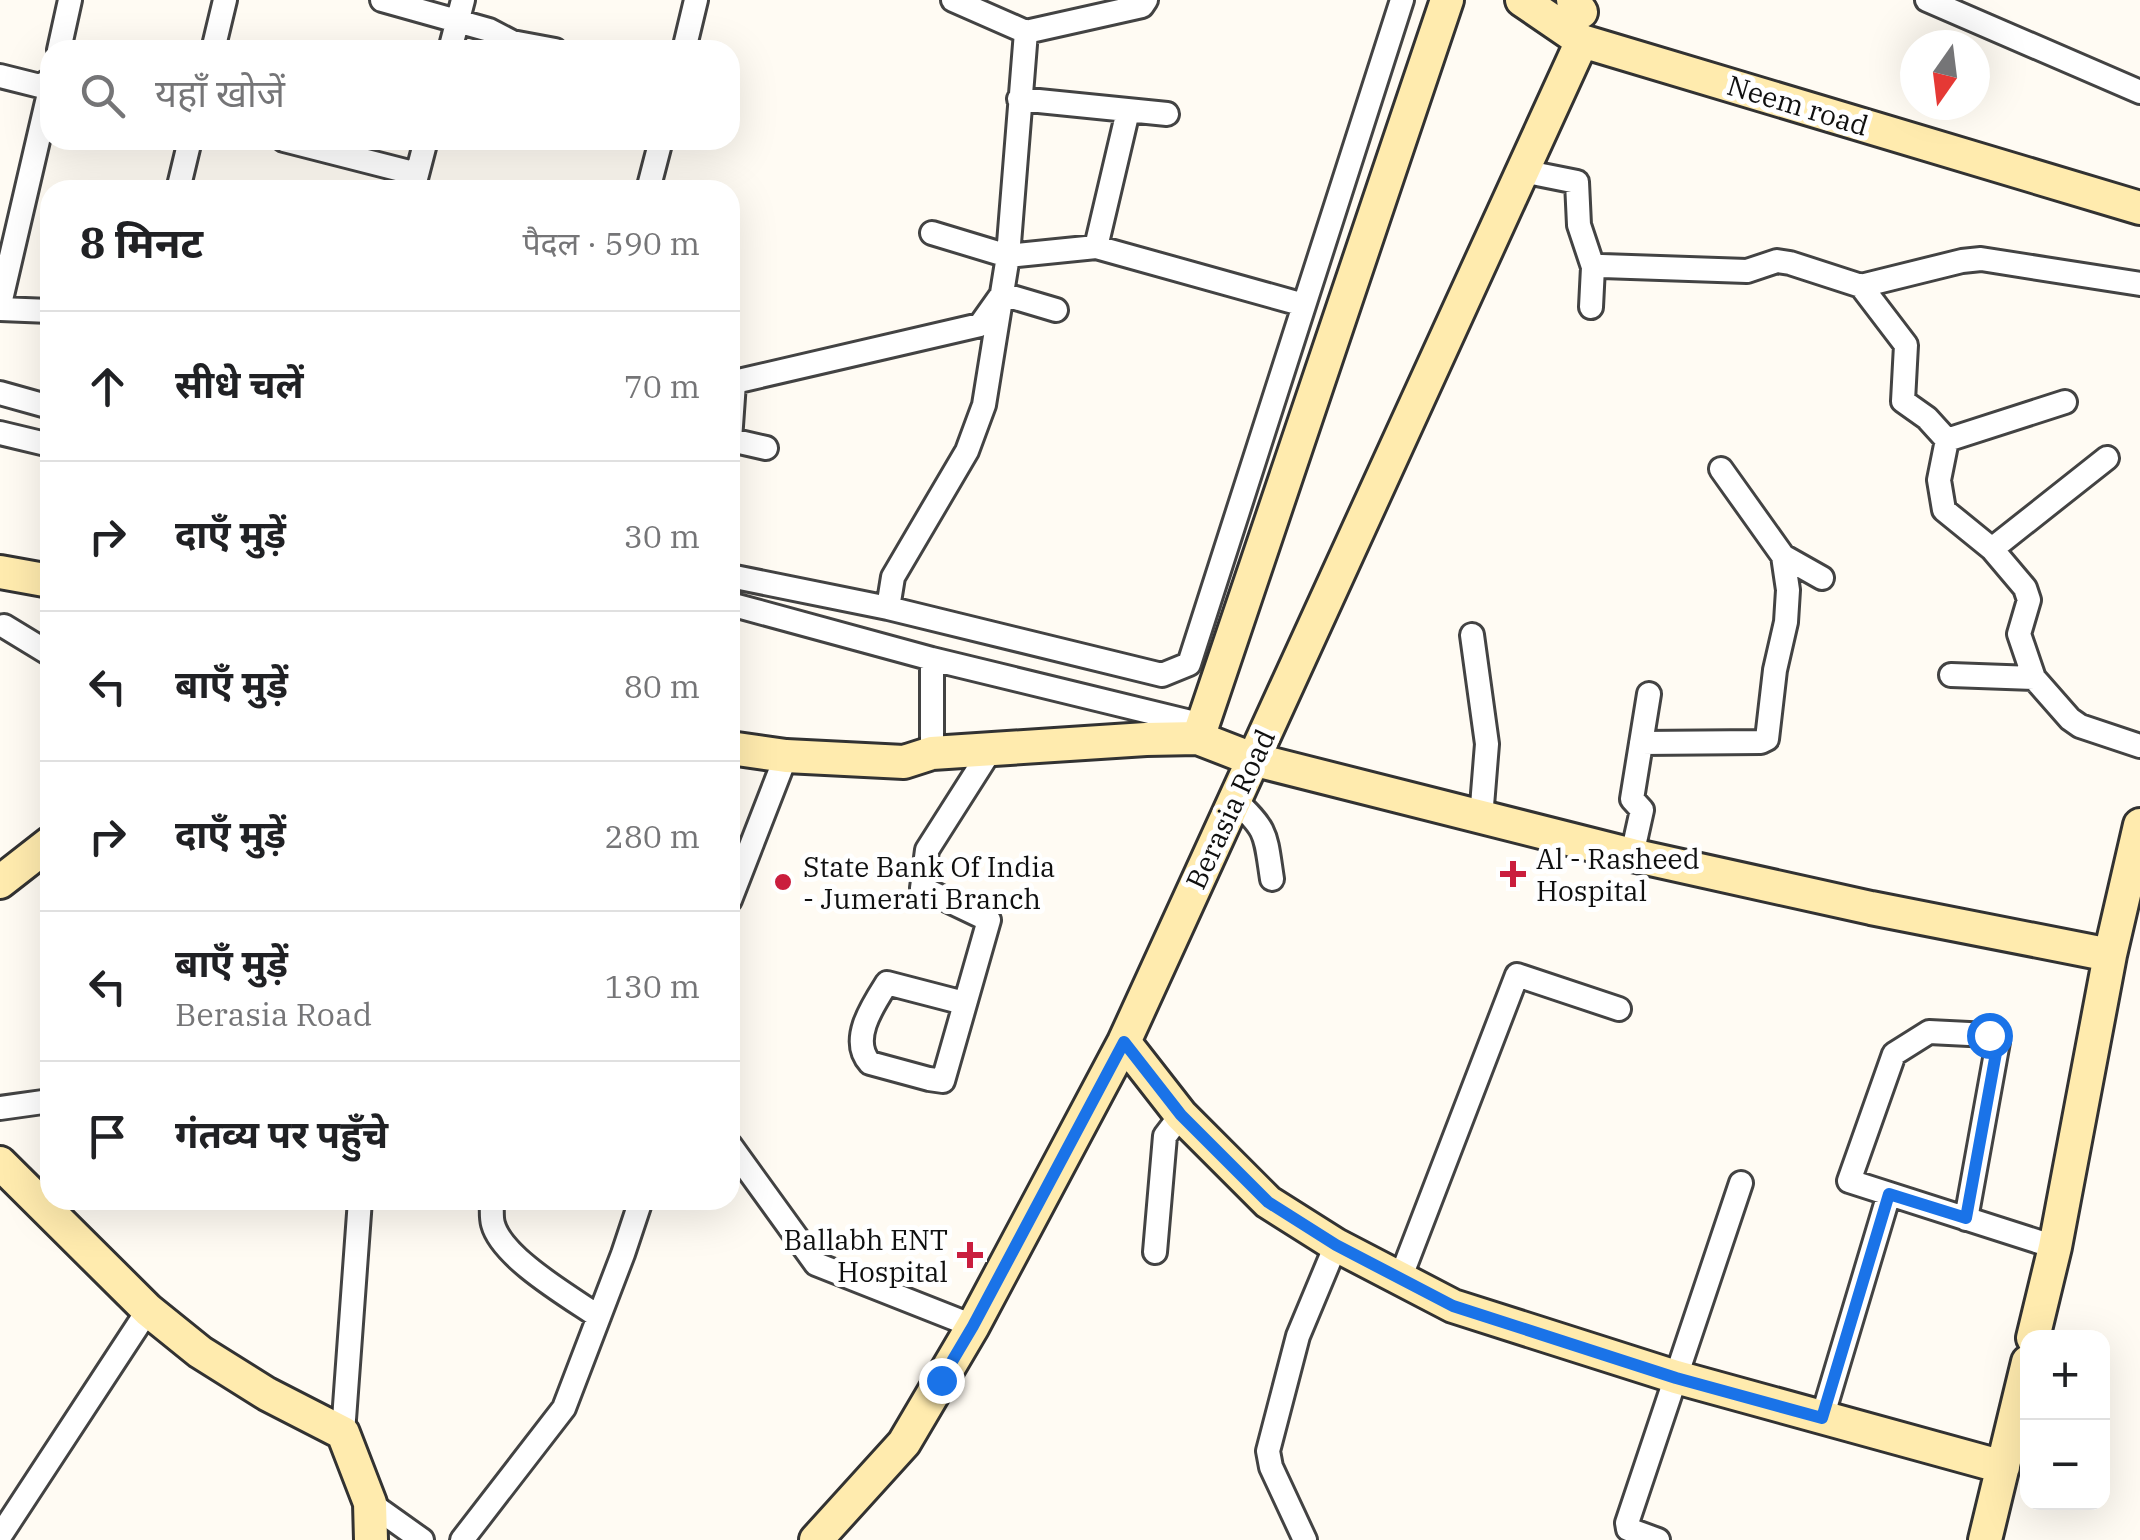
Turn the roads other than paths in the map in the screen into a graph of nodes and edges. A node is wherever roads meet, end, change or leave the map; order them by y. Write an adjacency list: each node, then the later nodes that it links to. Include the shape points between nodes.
1 (70, 0): 15 (street)
2 (225, 0): 16 (street)
3 (382, 0): 12 (street)
4 (696, 0): 19 (street)
5 (953, 0): 14 (street)
6 (1146, 0): 14 (street)
7 (1402, 0): 45 (street)
8 (1447, 0): 76 (street)
9 (1522, 0): 13 (street, Neem road)
10 (1928, 0): 11 (street)
11 (1969, 9): 22 (street)
12 (460, 10): 17 (street); 18 (street)
13 (1579, 13): 31 (street, Berasia Road); 36 (street, Neem road)
14 (1026, 32): 23 (street)
15 (61, 40)
16 (215, 40)
17 (452, 40)
18 (508, 40)
19 (686, 40)
20 (0, 76): 21 (street)
21 (40, 86)
22 (2140, 92)
23 (1019, 99): 24 (street); 40 (street)
24 (1128, 110): 25 (street); 39 (street)
25 (1166, 114)
26 (40, 121): 37 (street)
27 (188, 150): 32 (street)
28 (315, 150): 33 (street)
29 (423, 150): 34 (street)
30 (658, 150): 35 (street)
31 (1522, 171): 41 (street, via 1577,182 1579,225); 83 (street, Berasia Road)
32 (180, 180)
33 (409, 180)
34 (416, 180)
35 (651, 180)
36 (2140, 208)
37 (9, 224): 46 (street)
38 (932, 233): 40 (street)
39 (1096, 247): 40 (street); 45 (street)
40 (1008, 256): 44 (street)
41 (1593, 267): 43 (street, via 1748,271 1777,261); 47 (street)
42 (2140, 284): 43 (street, via 1981,259)
43 (1861, 286): 55 (street, via 1906,345 1903,401)
44 (1002, 294): 49 (street); 50 (street, via 980,326); 68 (street, via 984,405 968,451 894,577)
45 (1304, 305): 68 (street, via 1188,664 1162,674)
46 (0, 306): 48 (street)
47 (1591, 307)
48 (40, 310)
49 (1056, 310)
50 (740, 381)
51 (0, 393): 53 (street)
52 (2065, 402): 55 (street)
53 (40, 404)
54 (0, 433): 57 (street)
55 (1947, 440): 61 (street, via 1939,480 1944,510)
56 (740, 442): 58 (street)
57 (40, 443)
58 (766, 448)
59 (2107, 458): 61 (street)
60 (1721, 468): 62 (street)
61 (1992, 549): 74 (street, via 2029,600 2019,634)
62 (1783, 556): 65 (street); 77 (street, via 1786,622 1766,741)
63 (0, 572): 66 (street)
64 (740, 578): 68 (street)
65 (1822, 578)
66 (40, 579)
67 (740, 607): 72 (street)
68 (888, 608)
69 (4, 626): 71 (street)
70 (1472, 635): 85 (street, via 1486,744)
71 (40, 648)
72 (932, 658): 76 (street); 81 (street)
73 (1951, 675): 74 (street)
74 (2034, 678): 78 (street, via 2070,720)
75 (1649, 694): 77 (street)
76 (1200, 731): 80 (street); 83 (street)
77 (1641, 743): 88 (street, via 1632,799 1642,810)
78 (2140, 746)
79 (740, 749): 82 (street)
80 (990, 751): 81 (street); 94 (street, via 927,850 922,888 989,920)
81 (932, 754): 82 (street, via 904,762)
82 (786, 756): 89 (street)
83 (1252, 759): 84 (street, Berasia Road); 85 (street)
84 (1234, 799): 90 (street, via 1265,834); 96 (street, Berasia Road)
85 (1481, 818): 88 (street)
86 (2140, 825): 92 (street)
87 (40, 851): 91 (street)
88 (1632, 855): 93 (street)
89 (740, 874)
90 (1272, 878)
91 (0, 882)
92 (2129, 918): 93 (street)
93 (2110, 955): 111 (street)
94 (964, 1003): 94 (street, via 943,1081 864,1056 864,1026 888,983)
95 (1618, 1008): 113 (street, via 1517,975)
96 (1124, 1042): 99 (street); 116 (street, Berasia Road)
97 (40, 1102): 98 (street)
98 (0, 1108)
99 (1181, 1115): 110 (street, via 1268,1202); 112 (street, via 1165,1136)
100 (740, 1159): 116 (street, via 816,1264)
101 (0, 1162): 104 (street)
102 (1741, 1183): 118 (street)
103 (1889, 1194): 109 (street); 109 (street, via 1849,1181 1894,1054 1929,1032 1989,1035 1998,1042); 120 (street)
104 (40, 1202)
105 (48, 1210): 114 (street)
106 (359, 1210): 121 (street)
107 (492, 1210): 115 (street, via 506,1246)
108 (637, 1210): 115 (street)
109 (1966, 1218): 111 (street)
110 (1336, 1245): 113 (street); 128 (street, via 1298,1336 1268,1451)
111 (2055, 1247): 117 (street)
112 (1155, 1252)
113 (1400, 1278): 118 (street, via 1453,1306)
114 (148, 1310): 121 (street, via 200,1352); 124 (street)
115 (599, 1317): 126 (street, via 564,1408)
116 (973, 1326): 127 (street, Berasia Road, via 904,1443)
117 (2035, 1330)
118 (1676, 1378): 120 (street); 129 (street, via 1627,1523)
119 (2020, 1394): 122 (street)
120 (1822, 1418): 122 (street)
121 (343, 1433): 123 (street)
122 (2002, 1467): 130 (street)
123 (372, 1527): 125 (street)
124 (0, 1536)
125 (422, 1540)
126 (462, 1540)
127 (816, 1540)
128 (1305, 1540)
129 (1658, 1540)
130 (1985, 1540)

